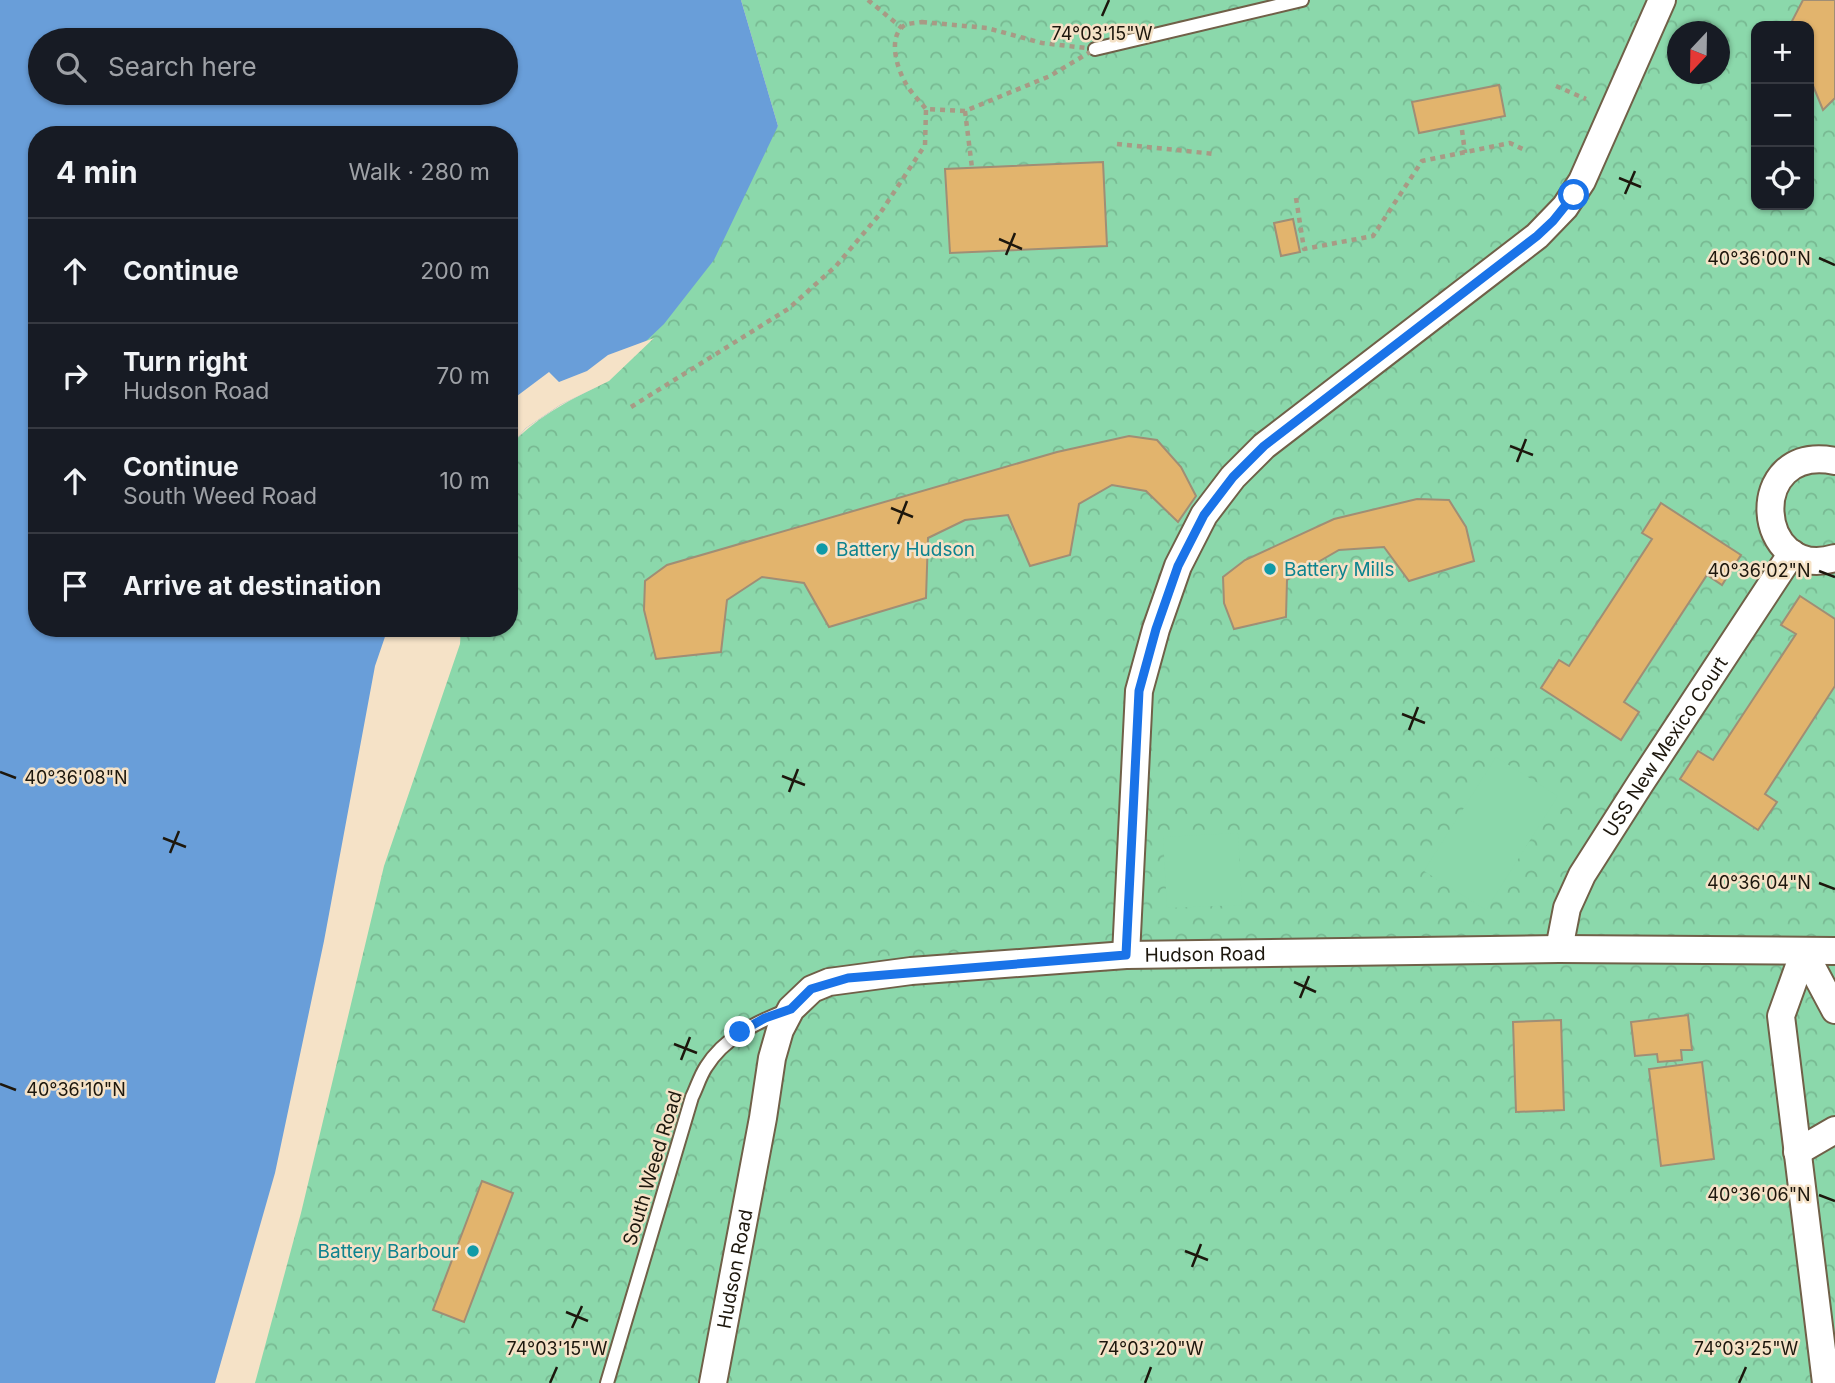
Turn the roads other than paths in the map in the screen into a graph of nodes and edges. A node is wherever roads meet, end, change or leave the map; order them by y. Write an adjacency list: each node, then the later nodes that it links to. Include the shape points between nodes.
1 (1302, 0): 3 (lane)
2 (1662, 0): 10 (street, via 1582,181 1565,207 1537,236 1264,446 1204,515 1173,579 1139,691)
3 (1095, 48)
4 (1835, 461): 5 (street, via 1818,458 1802,462 1777,482 1770,497 1772,528)
5 (1792, 553): 6 (street, via 1809,560); 7 (street, USS New Mexico Court, via 1582,875 1567,908)
6 (1835, 558)
7 (1559, 949): 9 (street, Hudson Road); 10 (street, Hudson Road)
8 (1835, 951): 9 (street, Hudson Road)
9 (1804, 952): 12 (street); 14 (street, via 1780,1016)
10 (1126, 955): 11 (street, Hudson Road, via 848,978 811,989)
11 (791, 1009): 15 (lane, South Weed Road, via 740,1032 705,1067 692,1097); 16 (street, Hudson Road, via 772,1058)
12 (1835, 1010)
13 (1835, 1130): 14 (street)
14 (1797, 1152): 17 (street)
15 (607, 1383)
16 (713, 1383)
17 (1826, 1383)

